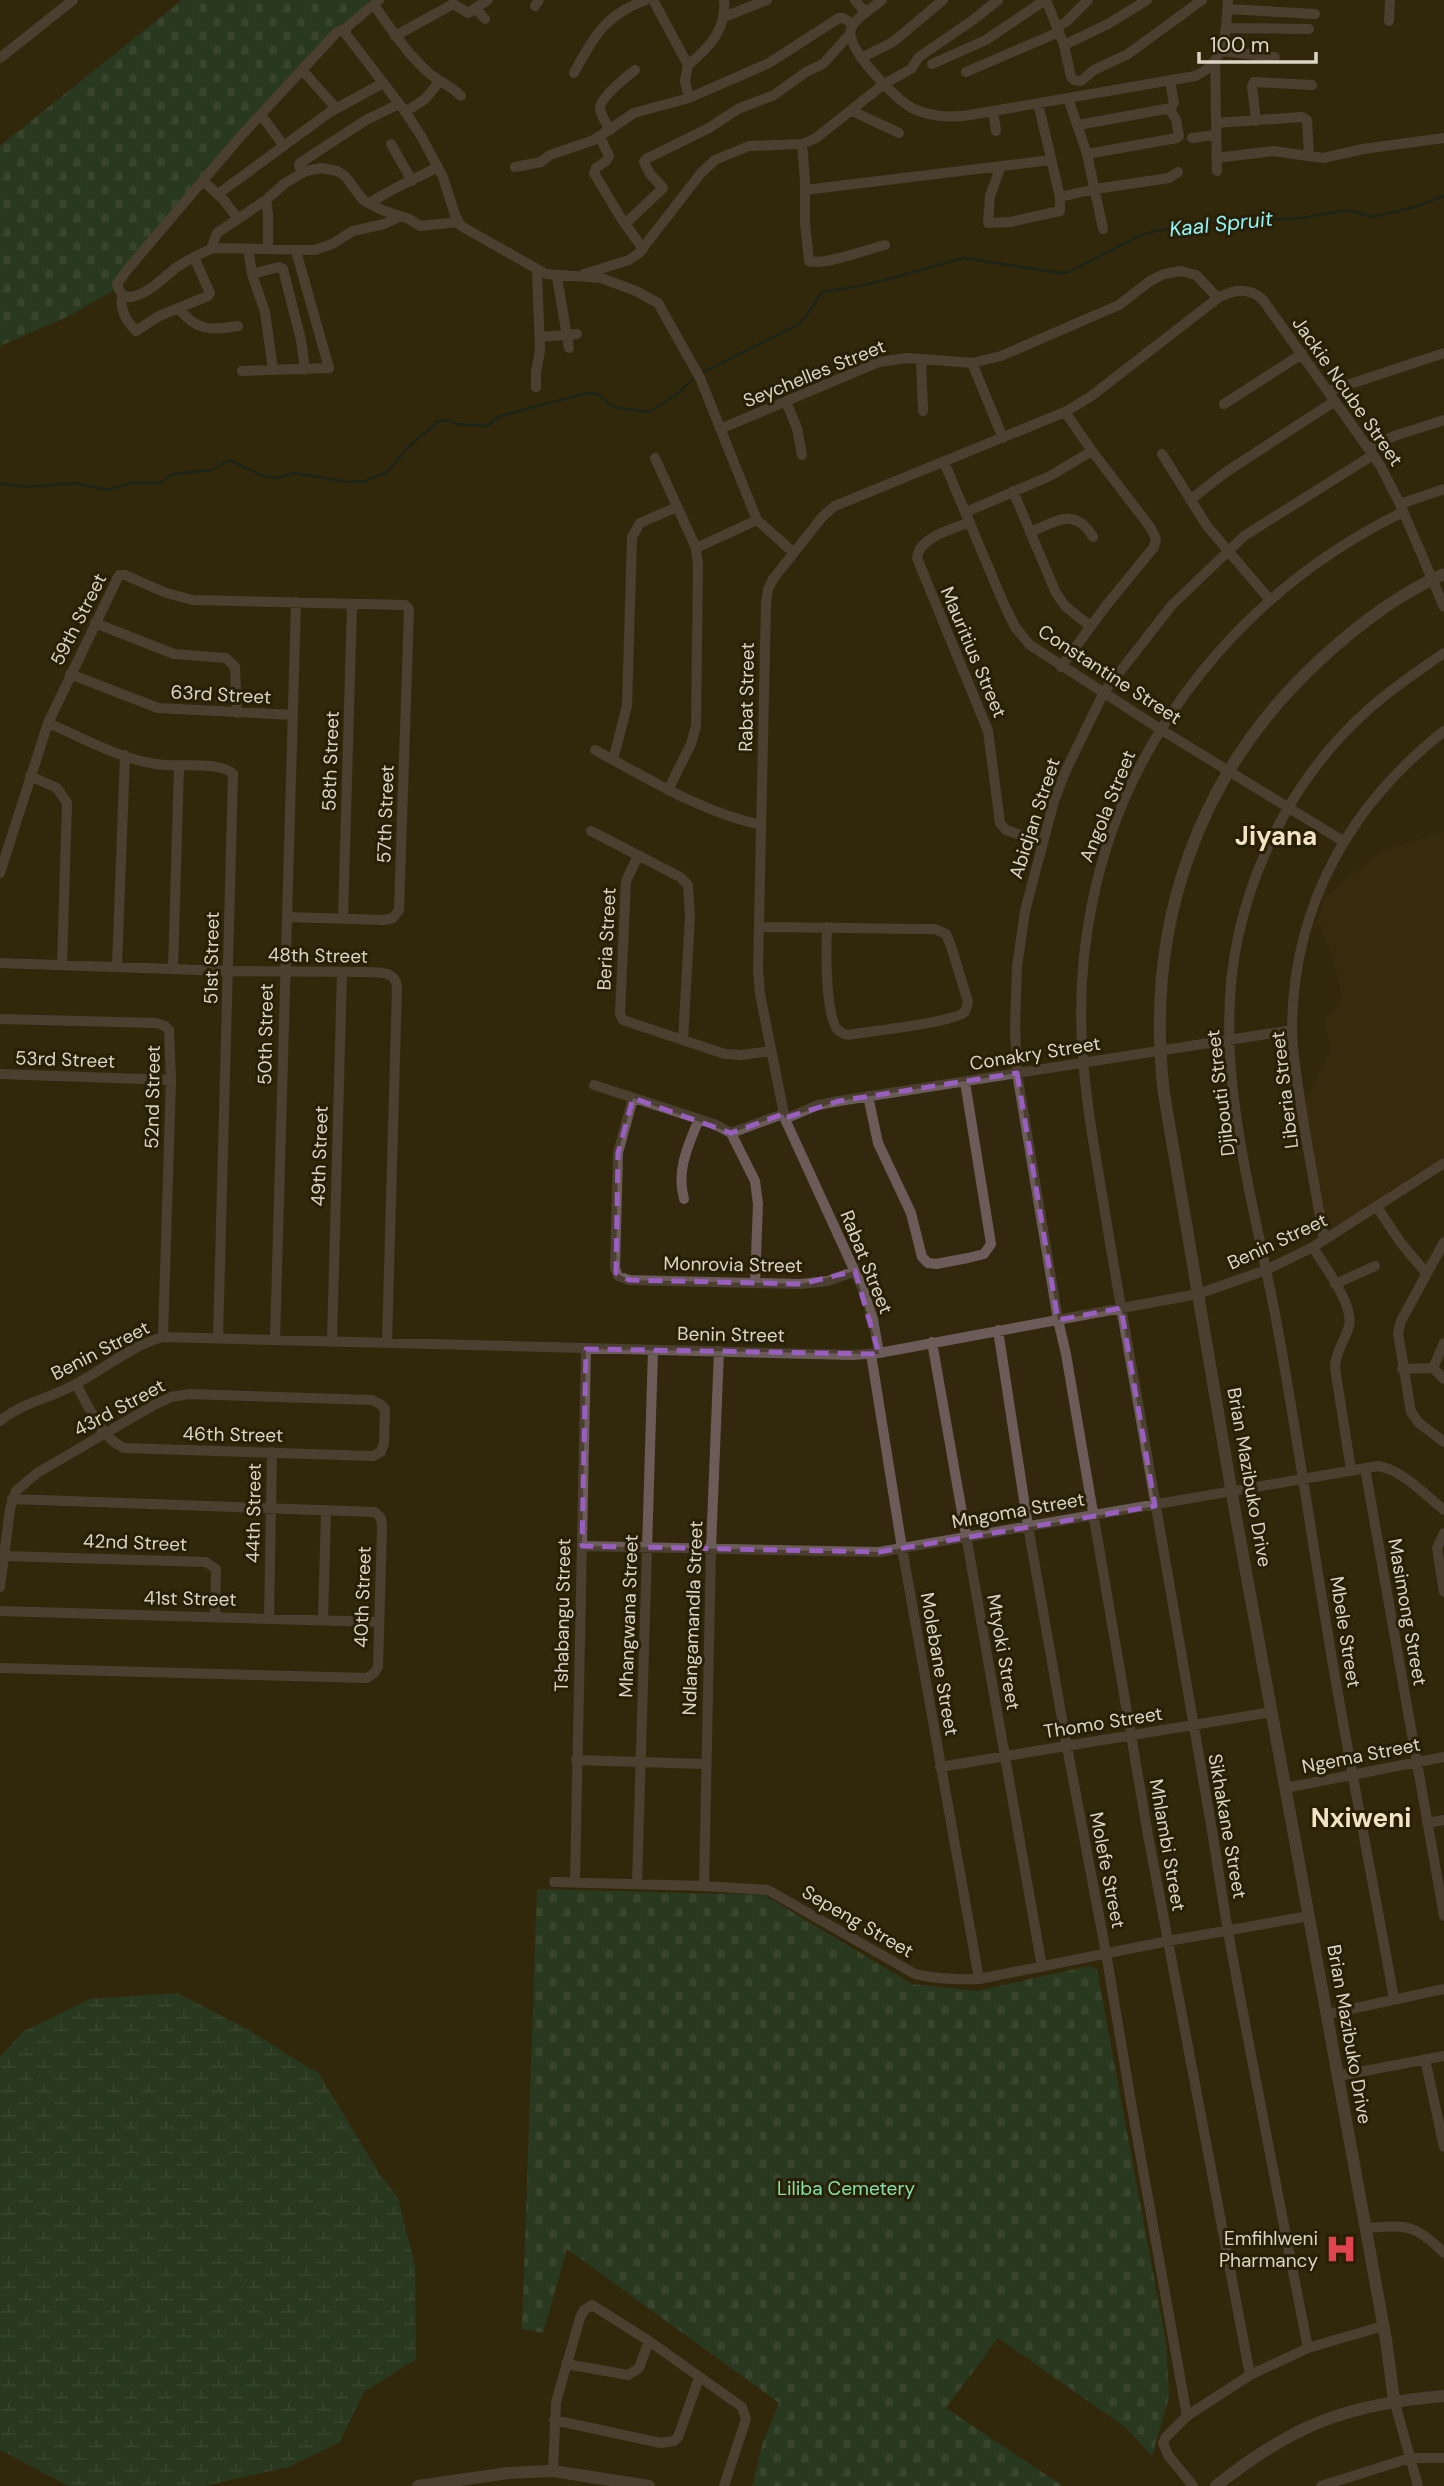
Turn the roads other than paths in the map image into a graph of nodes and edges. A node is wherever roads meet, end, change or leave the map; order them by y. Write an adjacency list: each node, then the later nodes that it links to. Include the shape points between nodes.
1 (72, 0): 33 (street)
2 (646, 0): 41 (street, via 600,28)
3 (653, 0): 37 (street)
4 (724, 0): 21 (street)
5 (767, 0): 21 (street)
6 (855, 0): 19 (street)
7 (882, 0): 19 (street)
8 (943, 0): 34 (street, via 893,42)
9 (998, 0): 45 (street, via 919,57 911,69)
10 (1045, 0): 27 (street); 36 (street, via 986,40)
11 (1088, 0): 27 (street)
12 (1147, 0): 30 (street)
13 (1202, 0): 30 (street, via 1081,82 1071,76)
14 (1390, 0): 23 (street)
15 (485, 1): 18 (street)
16 (376, 2): 25 (street); 29 (street)
17 (1228, 5): 20 (street); 24 (street)
18 (476, 9): 22 (street); 29 (street, via 466,13 455,4)
19 (866, 13): 26 (street)
20 (1315, 14)
21 (724, 17): 37 (street, via 713,40)
22 (485, 19)
23 (1389, 21)
24 (1226, 28): 28 (street); 31 (street)
25 (345, 29): 38 (street); 44 (street)
26 (851, 29): 34 (street, via 851,41); 48 (street, via 839,18 778,58); 91 (street, via 823,64 774,95 738,109 646,159 645,168 663,188)
27 (1058, 29): 30 (street); 40 (street)
28 (1309, 29)
29 (395, 36): 42 (street)
30 (1064, 45)
31 (1221, 51): 32 (street); 35 (street)
32 (1275, 57)
33 (0, 58)
34 (862, 58): 45 (street)
35 (1214, 63): 43 (street, via 1195,76); 58 (street)
36 (932, 64)
37 (688, 65): 48 (street)
38 (302, 70): 51 (street); 56 (street)
39 (635, 70): 60 (street, via 601,104)
40 (966, 72)
41 (574, 73)
42 (440, 80): 47 (street); 52 (street, via 425,99)
43 (1170, 81): 49 (street); 53 (street, via 1174,103)
44 (383, 83): 51 (street); 52 (street)
45 (884, 84): 54 (street); 55 (street, via 905,104 930,115 958,117)
46 (1312, 85): 57 (street, via 1254,82)
47 (461, 96)
48 (689, 98): 60 (street, via 642,109)
49 (1068, 98): 50 (street); 59 (street)
50 (1038, 103): 55 (street); 73 (street)
51 (336, 108): 69 (street)
52 (402, 108): 75 (street); 79 (street, via 366,120 300,163)
53 (1169, 109): 59 (street); 70 (street, via 1177,122 1177,138)
54 (852, 111): 62 (street); 68 (street)
55 (993, 111): 61 (street)
56 (261, 115): 69 (street); 80 (street)
57 (1256, 121): 58 (street); 71 (street, via 1307,120)
58 (1216, 123): 63 (street)
59 (1078, 125): 70 (street)
60 (610, 130): 64 (street)
61 (996, 131)
62 (899, 133)
63 (1215, 135): 65 (street); 72 (street)
64 (600, 137): 76 (street, via 541,162); 91 (street, via 609,156 594,173)
65 (1192, 138)
66 (1444, 138): 71 (street, via 1323,158)
67 (391, 144): 81 (street)
68 (802, 144): 83 (street); 95 (street, via 749,146 715,160)
69 (284, 146): 84 (street)
70 (1087, 154): 82 (street)
71 (1309, 155): 72 (street, via 1273,151)
72 (1216, 158): 77 (street)
73 (1051, 160): 74 (street); 85 (street)
74 (1001, 166): 83 (street); 85 (street, via 990,196 990,224 1057,213)
75 (438, 167): 81 (street); 90 (street)
76 (515, 167)
77 (1217, 170)
78 (1178, 172): 82 (street, via 1169,178)
79 (302, 173): 86 (street); 87 (street, via 321,168 337,171)
80 (203, 181): 84 (street); 105 (street, via 118,282)
81 (412, 181): 87 (street)
82 (1095, 189): 85 (street); 92 (street)
83 (805, 190): 93 (street, via 810,262)
84 (218, 194): 89 (street)
85 (1060, 197)
86 (266, 200): 89 (street); 97 (street)
87 (370, 204): 88 (street)
88 (399, 217): 90 (street, via 422,226); 98 (street, via 353,231 326,247)
89 (238, 219): 94 (street, via 216,235)
90 (458, 222): 100 (street)
91 (625, 224): 95 (street)
92 (1103, 229)
93 (885, 245)
94 (213, 248): 96 (street); 99 (street)
95 (643, 248): 102 (street, via 629,260)
96 (248, 249): 97 (street); 101 (street)
97 (268, 249): 98 (street)
98 (296, 250): 117 (street, via 329,368)
99 (194, 257): 105 (street, via 145,291); 107 (street, via 210,295)
100 (537, 271): 103 (street); 110 (street)
101 (252, 274): 116 (street, via 265,312); 117 (street, via 283,269)
102 (580, 275): 103 (street); 127 (street, via 615,283 659,303)
103 (557, 277): 109 (street)
104 (1238, 290): 106 (street, Rabat Street); 112 (street, Jackie Ncube Street, via 1263,300)
105 (123, 295): 107 (street, via 121,305 136,331)
106 (1218, 298): 115 (street, Seychelles Street, via 1196,275 1172,272 1109,310 1001,356); 125 (street, Rabat Street)
107 (178, 308): 108 (street, via 205,328)
108 (238, 326)
109 (572, 334): 110 (street); 111 (street)
110 (540, 337): 119 (street)
111 (569, 348)
112 (1301, 354): 120 (street, Jackie Ncube Street); 123 (street)
113 (1444, 354): 120 (street)
114 (921, 359): 115 (street, Seychelles Street); 122 (street, Seychelles Street, via 879,362); 124 (street)
115 (972, 363): 128 (street)
116 (273, 370): 117 (street); 118 (street)
117 (305, 370)
118 (242, 372)
119 (536, 387)
120 (1329, 391): 121 (street, Jackie Ncube Street)
121 (1335, 401): 130 (street, Jackie Ncube Street); 137 (street)
122 (786, 402): 127 (street, Seychelles Street); 132 (street)
123 (1224, 404)
124 (923, 411)
125 (1065, 412): 128 (street, Rabat Street); 129 (street)
126 (1444, 420): 130 (street, Abidjan Street, via 1394,436)
127 (720, 429): 141 (street)
128 (1003, 438): 134 (street, Rabat Street)
129 (1091, 451): 136 (street); 154 (street, via 1156,539)
130 (1371, 452): 139 (street, Jackie Ncube Street); 145 (street, Abidjan Street, via 1255,527)
131 (1162, 454): 137 (street)
132 (802, 455)
133 (655, 458): 138 (street)
134 (944, 462): 140 (street, Constantine Street); 146 (street, Rabat Street, via 835,506)
135 (1444, 489): 139 (street, Angola Street)
136 (1013, 491): 140 (street); 142 (street)
137 (1190, 500): 145 (street)
138 (677, 507): 144 (street); 166 (street, via 645,520 632,537 627,705)
139 (1402, 508): 147 (street, Jackie Ncube Street); 148 (street, Angola Street, via 1325,557)
140 (968, 517): 156 (street, Constantine Street, via 1015,627 1030,645); 175 (street, Mauritius Street, via 924,544 916,558 988,731 1000,823 1006,830)
141 (757, 520): 144 (street); 146 (street)
142 (1030, 532): 143 (street, via 1070,518 1085,525); 154 (street, via 1060,600)
143 (1093, 537)
144 (696, 548): 170 (street, via 696,726)
145 (1228, 550): 148 (street); 158 (street, Abidjan Street, via 1172,605)
146 (794, 553): 172 (street, Rabat Street, via 767,595)
147 (1438, 576): 152 (street, Jackie Ncube Street); 168 (street, Brian Mazibuko Drive, via 1380,610 1313,666 1263,720)
148 (1269, 600): 162 (street, Angola Street, via 1213,657)
149 (296, 602): 150 (street, 59th Street); 153 (street, 59th Street, via 193,600 122,574 116,577); 160 (street, 50th Street)
150 (352, 605): 151 (street, 59th Street); 179 (street, 58th Street)
151 (405, 605): 179 (street, 57th Street, via 409,609 399,910 384,920)
152 (1444, 607)
153 (95, 623): 157 (street, 59th Street); 159 (street, via 174,654 226,658 235,667)
154 (1090, 626): 156 (street)
155 (1444, 653): 171 (street, Djibouti Street, via 1352,724)
156 (1061, 667): 158 (street, Constantine Street)
157 (70, 674): 159 (street, 63rd Street, via 158,708); 161 (street, 59th Street)
158 (1104, 692): 162 (street, Constantine Street); 175 (street, Abidjan Street, via 1066,770)
159 (237, 713): 160 (street, 63rd Street)
160 (293, 715): 178 (street, 50th Street)
161 (48, 723): 165 (street, 51st Street); 169 (street, 59th Street)
162 (1160, 729): 168 (street, Constantine Street); 195 (street, Angola Street, via 1124,802 1098,875 1083,952)
163 (1444, 731): 174 (street, Liberia Street, via 1399,769)
164 (595, 750): 166 (street)
165 (125, 755): 167 (street, 51st Street); 184 (street)
166 (613, 760): 170 (street)
167 (179, 766): 185 (street); 186 (street, 51st Street, via 223,767 233,774)
168 (1229, 770): 171 (street, Constantine Street); 194 (street, Brian Mazibuko Drive, via 1200,824 1172,911 1162,973)
169 (30, 776): 177 (street, 59th Street); 183 (street, via 57,788 67,803)
170 (668, 790): 172 (street, via 722,815)
171 (1289, 807): 174 (street, Constantine Street); 192 (street, Djibouti Street, via 1258,868 1242,918 1230,986)
172 (761, 825): 180 (street, Rabat Street)
173 (591, 831): 176 (street)
174 (1343, 841): 190 (street, Liberia Street, via 1307,926)
175 (1041, 842): 196 (street, Abidjan Street, via 1017,967)
176 (638, 856): 191 (street, via 680,877 690,891); 191 (street, Beria Street, via 628,873 624,897 620,1014 627,1023)
177 (0, 873)
178 (287, 917): 179 (street, 57th Street); 187 (street, 50th Street)
179 (343, 918)
180 (759, 927): 181 (street); 193 (street, Rabat Street, via 759,983)
181 (827, 928): 181 (street, via 943,931 968,1002 965,1012 956,1018 914,1025 848,1035 841,1032 834,1021 827,981)
182 (0, 963): 183 (street, 48th Street)
183 (62, 964): 184 (street, 48th Street)
184 (117, 967): 185 (street, 48th Street)
185 (173, 969): 186 (street, 48th Street)
186 (229, 971): 187 (street, 48th Street); 223 (street, 51st Street)
187 (284, 972): 188 (street, 48th Street); 224 (street, 50th Street)
188 (342, 972): 225 (street, 49th Street); 227 (street, 48th Street, via 388,974 396,982)
189 (0, 1019): 198 (street, 52nd Street, via 161,1024 171,1035)
190 (1292, 1030): 192 (street, Conakry Street); 209 (street, Liberia Street)
191 (683, 1040): 193 (street, via 731,1055)
192 (1228, 1040): 194 (street, Conakry Street); 213 (street, Djibouti Street)
193 (771, 1051): 203 (street, Rabat Street)
194 (1160, 1051): 195 (street, Conakry Street); 218 (street, Brian Mazibuko Drive)
195 (1082, 1062): 196 (street, Conakry Street); 219 (street, Angola Street)
196 (1017, 1073): 199 (street, Conakry Street); 220 (street, Abidjan Street)
197 (0, 1074): 198 (street, 53rd Street)
198 (172, 1080): 222 (street, 52nd Street)
199 (965, 1082): 201 (street, Conakry Street); 201 (street, via 991,1244 980,1256 936,1264 922,1257 911,1213 878,1143)
200 (594, 1085): 202 (street)
201 (868, 1097): 203 (street, Conakry Street)
202 (633, 1098): 204 (street); 216 (street, Monrovia Street, via 618,1153 618,1276)
203 (784, 1116): 205 (street, Conakry Street); 214 (street, Rabat Street)
204 (699, 1119): 205 (street); 207 (street, via 681,1166)
205 (731, 1133): 216 (street, via 757,1189)
206 (1444, 1164): 208 (street, Benin Street)
207 (684, 1199)
208 (1377, 1207): 209 (street, Benin Street); 215 (street)
209 (1324, 1240): 211 (street, Benin Street)
210 (1444, 1242): 215 (street)
211 (1313, 1247): 213 (street, Benin Street); 217 (street)
212 (1375, 1266): 217 (street)
213 (1266, 1270): 218 (street, Benin Street); 244 (street, Mbele Street)
214 (855, 1272): 216 (street, Monrovia Street, via 821,1282); 232 (street, Rabat Street, via 873,1319)
215 (1426, 1273): 234 (street, via 1399,1327)
216 (755, 1283)
217 (1335, 1284): 243 (street, via 1350,1315 1335,1368)
218 (1198, 1294): 219 (street, Benin Street); 245 (street, Brian Mazibuko Drive)
219 (1121, 1308): 220 (street, Benin Street); 247 (street, Sikhakane Street)
220 (1058, 1320): 221 (street, Benin Street); 251 (street, Mhlambi Street)
221 (998, 1330): 226 (street, Benin Street); 252 (street, Molefe Street)
222 (163, 1337): 223 (street, Benin Street); 236 (street, Benin Street)
223 (218, 1338): 224 (street, Benin Street)
224 (275, 1340): 225 (street, Benin Street)
225 (331, 1342): 227 (street, Benin Street)
226 (932, 1342): 232 (street, Benin Street); 254 (street, Mtyoki Street)
227 (387, 1343): 229 (street, Benin Street)
228 (1444, 1343): 233 (street)
229 (586, 1349): 230 (street, Benin Street); 255 (street, Tshabangu Street)
230 (653, 1350): 231 (street, Benin Street); 256 (street, Mhangwana Street)
231 (719, 1351): 232 (street, Benin Street); 257 (street, Ndlangamandla Street)
232 (875, 1354): 258 (street, Molebane Street)
233 (1433, 1368): 234 (street); 235 (street)
234 (1402, 1369): 240 (street, via 1410,1412)
235 (1444, 1379)
236 (76, 1384): 238 (street, Benin Street, via 19,1407); 239 (street)
237 (385, 1412): 239 (street, 43rd Street, via 373,1400 181,1395); 241 (street, 46th Street, via 384,1443 377,1455)
238 (0, 1421)
239 (105, 1433): 241 (street, 46th Street, via 118,1446 128,1448); 246 (street, 43rd Street, via 27,1480)
240 (1444, 1442)
241 (272, 1452): 248 (street, 44th Street)
242 (1365, 1468): 243 (street, Mngoma Street); 250 (street, Mngoma Street, via 1393,1471); 276 (street, Masimong Street)
243 (1351, 1470): 244 (street, Mngoma Street)
244 (1303, 1479): 245 (street, Mngoma Street); 279 (street, Mbele Street)
245 (1232, 1492): 247 (street, Mngoma Street); 268 (street, Brian Mazibuko Drive)
246 (12, 1499): 248 (street, 40th Street); 259 (street)
247 (1155, 1506): 251 (street, Mngoma Street); 269 (street, Sikhakane Street)
248 (270, 1508): 249 (street, 40th Street); 264 (street, 44th Street)
249 (326, 1510): 265 (street); 266 (street, 40th Street, via 370,1510 381,1518)
250 (1444, 1510)
251 (1092, 1514): 252 (street, Mngoma Street); 270 (street, Mhlambi Street)
252 (1028, 1526): 254 (street, Mngoma Street); 271 (street, Molefe Street)
253 (1444, 1533): 261 (street, via 1437,1548)
254 (968, 1537): 258 (street, Mngoma Street); 272 (street, Mtyoki Street)
255 (582, 1546): 256 (street, Mngoma Street); 274 (street, Tshabangu Street)
256 (648, 1546): 257 (street, Mngoma Street); 275 (street, Mhangwana Street)
257 (711, 1548): 258 (street, Mngoma Street, via 858,1552); 277 (street, Ndlangamandla Street)
258 (902, 1548): 278 (street, Molebane Street)
259 (4, 1556): 260 (street); 263 (street, 42nd Street, via 206,1562 216,1569)
260 (0, 1587)
261 (1444, 1592)
262 (0, 1611): 263 (street, 41st Street)
263 (215, 1617): 264 (street, 41st Street)
264 (269, 1618): 265 (street, 41st Street)
265 (323, 1620): 266 (street, 41st Street)
266 (378, 1622): 267 (street, 40th Street, via 378,1667 367,1678)
267 (0, 1668)
268 (1272, 1712): 269 (street, Thomo Street); 280 (street, Brian Mazibuko Drive)
269 (1194, 1725): 270 (street, Thomo Street); 289 (street, Sikhakane Street)
270 (1130, 1735): 271 (street, Thomo Street); 290 (street, Mhlambi Street)
271 (1067, 1747): 272 (street, Thomo Street); 291 (street, Molefe Street)
272 (1004, 1756): 278 (street, Thomo Street); 292 (street, Mtyoki Street)
273 (1444, 1757): 276 (street, Ngema Street)
274 (576, 1760): 275 (street); 284 (street, Tshabangu Street)
275 (640, 1762): 277 (street); 285 (street, Mhangwana Street)
276 (1415, 1762): 279 (street, Ngema Street); 282 (street, Masimong Street)
277 (705, 1764): 286 (street, Ndlangamandla Street)
278 (940, 1766): 293 (street, Molebane Street)
279 (1353, 1775): 280 (street, Ngema Street); 295 (street, Mbele Street)
280 (1285, 1788): 287 (street, Brian Mazibuko Drive)
281 (1444, 1820): 282 (street)
282 (1427, 1823): 288 (street, Masimong Street)
283 (554, 1882): 284 (street, Sepeng Street)
284 (575, 1882): 285 (street, Sepeng Street)
285 (637, 1884): 286 (street, Sepeng Street)
286 (704, 1886): 293 (street, Sepeng Street, via 768,1890 915,1974)
287 (1309, 1916): 289 (street, Sepeng Street); 296 (street, Brian Mazibuko Drive)
288 (1444, 1916)
289 (1228, 1931): 290 (street, Sepeng Street); 305 (street, Sikhakane Street)
290 (1168, 1941): 291 (street, Sepeng Street); 307 (street, Mhlambi Street)
291 (1107, 1953): 292 (street, Sepeng Street); 311 (street, Molefe Street)
292 (1042, 1967): 293 (street, Sepeng Street)
293 (979, 1979)
294 (1444, 1989): 295 (street)
295 (1394, 1999): 296 (street)
296 (1328, 2014): 299 (street, Brian Mazibuko Drive)
297 (1444, 2056): 298 (street)
298 (1425, 2059): 299 (street); 300 (street)
299 (1338, 2076): 301 (street, Brian Mazibuko Drive)
300 (1444, 2147)
301 (1366, 2228): 302 (street, via 1410,2227); 303 (street, Brian Mazibuko Drive)
302 (1444, 2253)
303 (1383, 2326): 305 (street); 310 (street, Brian Mazibuko Drive)
304 (649, 2341): 306 (street, via 639,2368 628,2375); 306 (street, via 592,2305 580,2318); 308 (street)
305 (1308, 2348): 307 (street)
306 (566, 2364): 312 (street)
307 (1250, 2375): 311 (street)
308 (699, 2378): 312 (street, via 678,2437 669,2443); 319 (street, via 742,2407 745,2416)
309 (1444, 2396): 310 (street)
310 (1394, 2400): 313 (street, Brian Mazibuko Drive); 321 (street, via 1340,2414 1286,2437)
311 (1187, 2416): 320 (street, via 1163,2443)
312 (554, 2420): 315 (street)
313 (1410, 2458): 314 (street); 322 (street); 323 (street, Brian Mazibuko Drive)
314 (1444, 2458)
315 (553, 2471): 316 (street); 318 (street)
316 (451, 2483): 317 (street)
317 (418, 2486)
318 (649, 2486)
319 (724, 2486)
320 (1193, 2486)
321 (1216, 2486)
322 (1321, 2486)
323 (1418, 2486)

